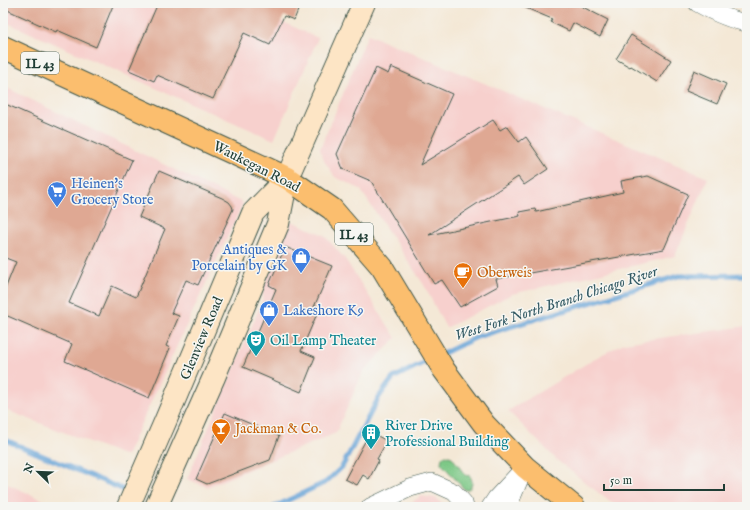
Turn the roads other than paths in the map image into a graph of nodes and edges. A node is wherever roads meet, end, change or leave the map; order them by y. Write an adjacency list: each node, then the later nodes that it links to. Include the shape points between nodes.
1 (364, 3): 5 (main road, Glenview Road)
2 (699, 3): 3 (street, via 719,15)
3 (747, 23)
4 (3, 47): 5 (main road, Waukegan Road / IL 43)
5 (287, 178): 6 (main road, Waukegan Road / IL 43, via 332,209 382,267 444,370 484,424); 7 (main road, Glenview Road, via 253,213); 8 (main road, Glenview Road, via 278,224)
6 (524, 467): 11 (street); 12 (street); 13 (main road, Waukegan Road / IL 43)
7 (128, 507)
8 (156, 507)
9 (370, 507): 10 (street, via 410,488 432,482 454,492)
10 (465, 507)
11 (490, 507)
12 (508, 507)
13 (574, 507)

